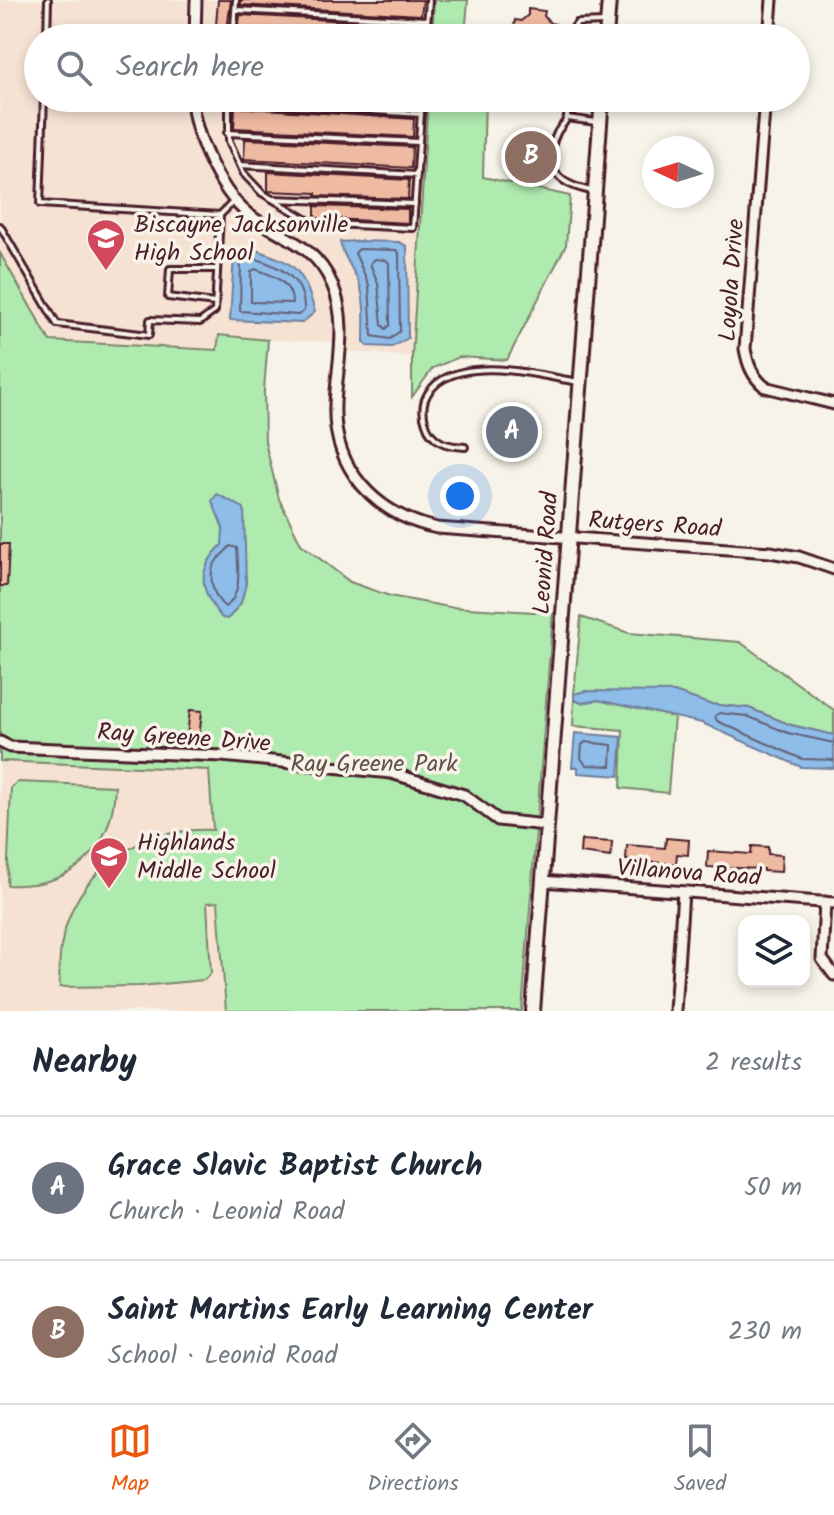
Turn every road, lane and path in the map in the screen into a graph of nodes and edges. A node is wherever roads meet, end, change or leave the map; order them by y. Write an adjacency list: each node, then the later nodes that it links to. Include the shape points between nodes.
1 (48, 0): 10 (lane)
2 (196, 0): 11 (street)
3 (236, 0): 7 (lane)
4 (429, 0): 8 (lane)
5 (609, 0): 9 (street)
6 (772, 0): 15 (street)
7 (236, 10): 8 (lane); 12 (lane)
8 (427, 20): 13 (lane)
9 (608, 22): 14 (lane)
10 (47, 24)
11 (195, 24)
12 (235, 24)
13 (427, 24)
14 (576, 24)
15 (770, 24)
16 (43, 112): 34 (lane, via 40,204)
17 (195, 112): 32 (street, Rutgers Road, via 200,138)
18 (228, 112): 26 (lane)
19 (394, 112): 23 (lane)
20 (567, 112): 24 (lane)
21 (601, 112): 25 (street, Leonid Road)
22 (764, 112): 39 (street, Loyola Drive, via 747,359 765,387)
23 (421, 114): 27 (lane)
24 (567, 118): 25 (lane); 30 (lane, via 556,134 553,169 562,182)
25 (600, 123): 30 (street, Leonid Road)
26 (227, 133): 27 (lane); 28 (lane)
27 (419, 142): 29 (lane)
28 (240, 165): 29 (lane); 31 (lane)
29 (417, 175): 33 (lane)
30 (595, 192): 38 (street, Leonid Road)
31 (271, 199): 33 (lane); 33 (lane, via 313,223 413,228)
32 (235, 200): 34 (lane); 41 (street, Rutgers Road, via 255,219 296,241 330,279 341,311 337,433 349,467 371,497 402,518 437,528)
33 (415, 204)
34 (220, 215): 36 (lane)
35 (0, 226): 37 (lane, via 57,324 149,335 150,320 200,322 215,311)
36 (217, 269): 37 (lane); 37 (lane, via 170,269 168,297)
37 (215, 303)
38 (580, 382): 40 (lane, via 502,370 443,378 430,387 422,413 439,442); 41 (street, Leonid Road)
39 (834, 404)
40 (465, 447)
41 (568, 538): 42 (street, Rutgers Road, via 770,552); 44 (street, Leonid Road)
42 (833, 567)
43 (0, 742): 44 (street, Ray Greene Drive, via 10,747 222,756 391,773 464,795 498,820)
44 (546, 825): 45 (street, Leonid Road)
45 (542, 881): 46 (street, Villanova Road); 49 (street, Leonid Road)
46 (683, 892): 47 (street, Villanova Road); 50 (street)
47 (829, 902): 48 (street, via 822,959)
48 (834, 975)
49 (533, 1011)
50 (675, 1011)

